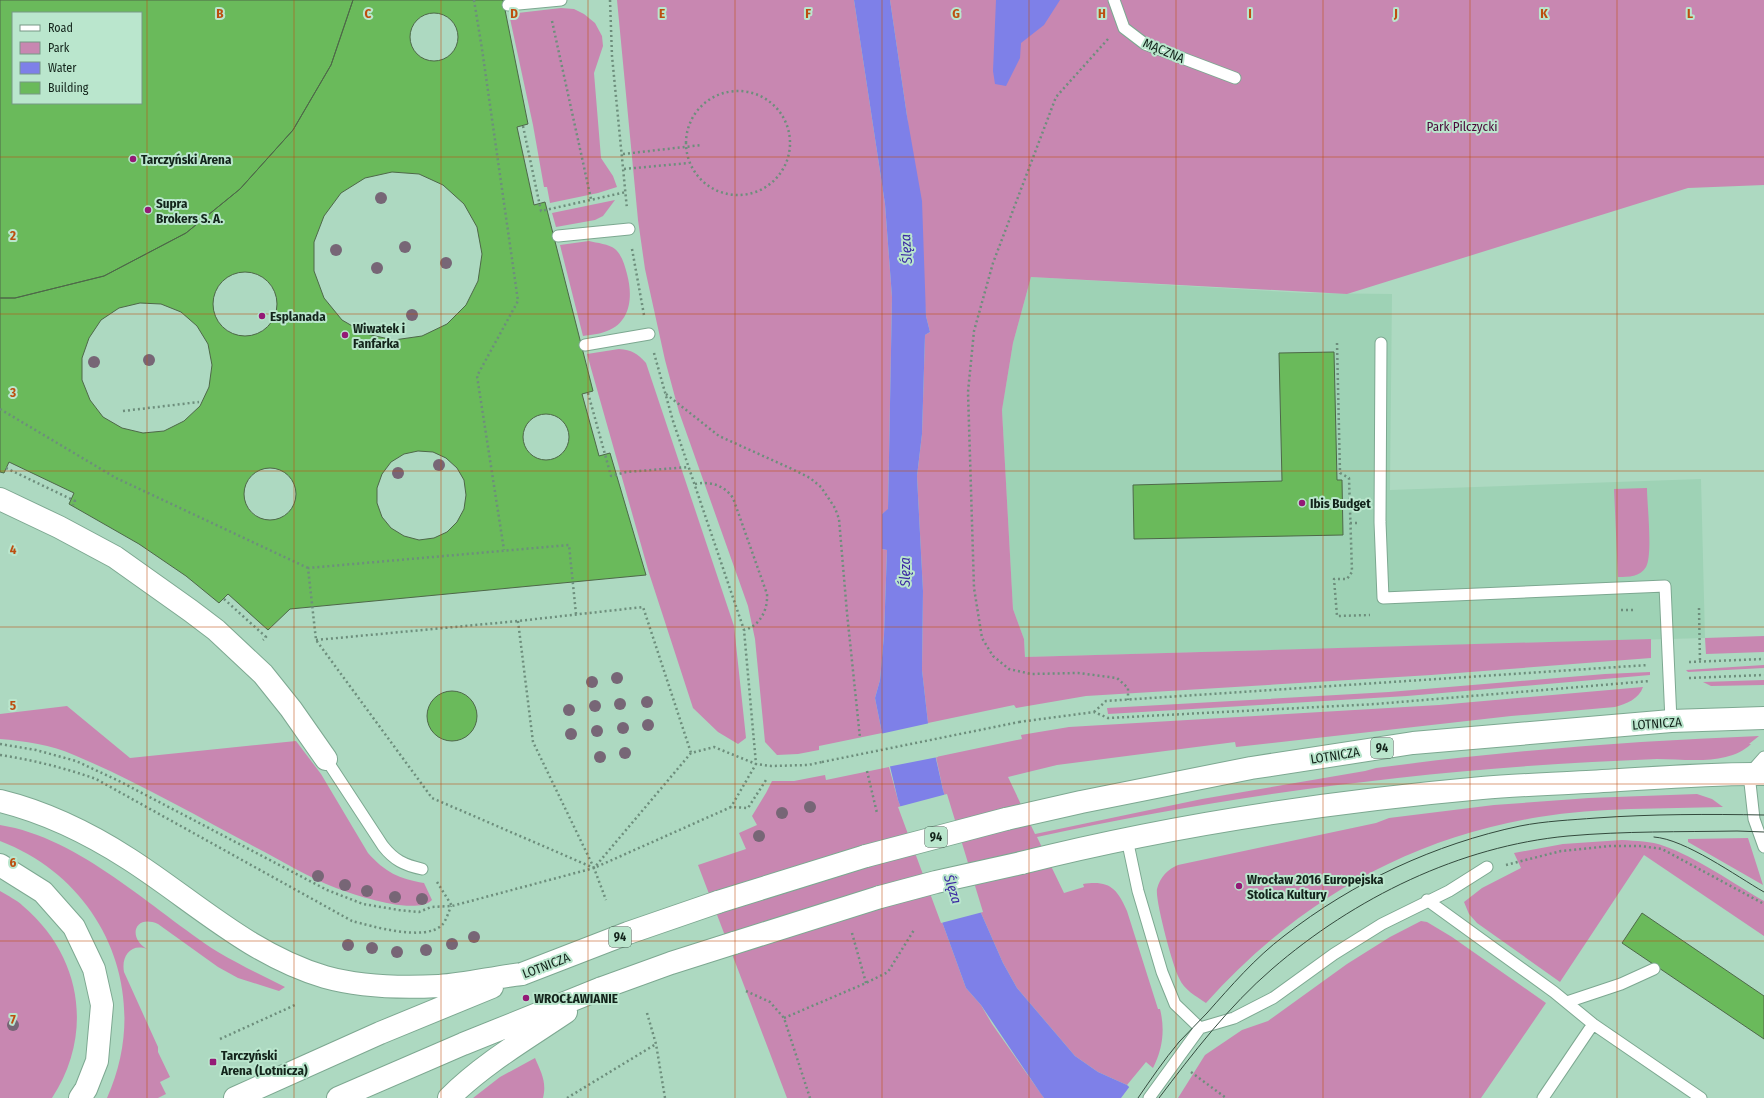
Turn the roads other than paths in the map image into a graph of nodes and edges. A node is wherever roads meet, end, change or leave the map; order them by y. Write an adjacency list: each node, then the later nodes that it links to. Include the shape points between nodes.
1 (561, 0): 3 (lane)
2 (1114, 0): 4 (lane, MĄCZNA, via 1124,28 1145,44)
3 (508, 4)
4 (1234, 78)
5 (629, 229): 6 (lane)
6 (558, 236)
7 (649, 334): 8 (lane)
8 (585, 344)
9 (1381, 344): 12 (lane, via 1380,522 1383,598 1665,586)
10 (0, 499): 14 (main road, via 115,557 216,630 263,674 292,709)
11 (1764, 718): 12 (main road, LOTNICZA / 94)
12 (1671, 721): 24 (main road, LOTNICZA / 94, bridge, via 1413,743 1251,768 1088,800 866,856 718,902)
13 (1764, 757): 15 (lane)
14 (326, 759): 21 (lane, via 391,856 408,866)
15 (1756, 774): 17 (main road, via 1484,788 1348,802 1214,821); 18 (lane, via 1754,819)
16 (0, 801): 24 (main road, via 17,805 76,829 129,859 245,941 296,967 326,978 376,986 439,986)
17 (1127, 839): 25 (main road, bridge, via 880,897 671,963); 28 (lane, via 1138,891 1162,972 1175,1004)
18 (1764, 847)
19 (0, 865): 29 (main road, via 43,892 74,927 94,969 102,1005 97,1053 86,1089)
20 (1487, 867): 22 (lane)
21 (422, 869)
22 (1428, 900): 26 (lane); 28 (lane, via 1382,924 1334,954 1273,998 1234,1018)
23 (1654, 969): 26 (lane, via 1621,984)
24 (509, 977): 30 (main road, LOTNICZA / 94)
25 (602, 988): 31 (main road); 32 (main road, via 497,1059 463,1084)
26 (1567, 1002): 27 (lane)
27 (1593, 1024): 34 (lane); 35 (lane)
28 (1200, 1028): 33 (lane)
29 (80, 1098)
30 (235, 1098)
31 (338, 1098)
32 (449, 1098)
33 (1149, 1098)
34 (1543, 1098)
35 (1701, 1098)

